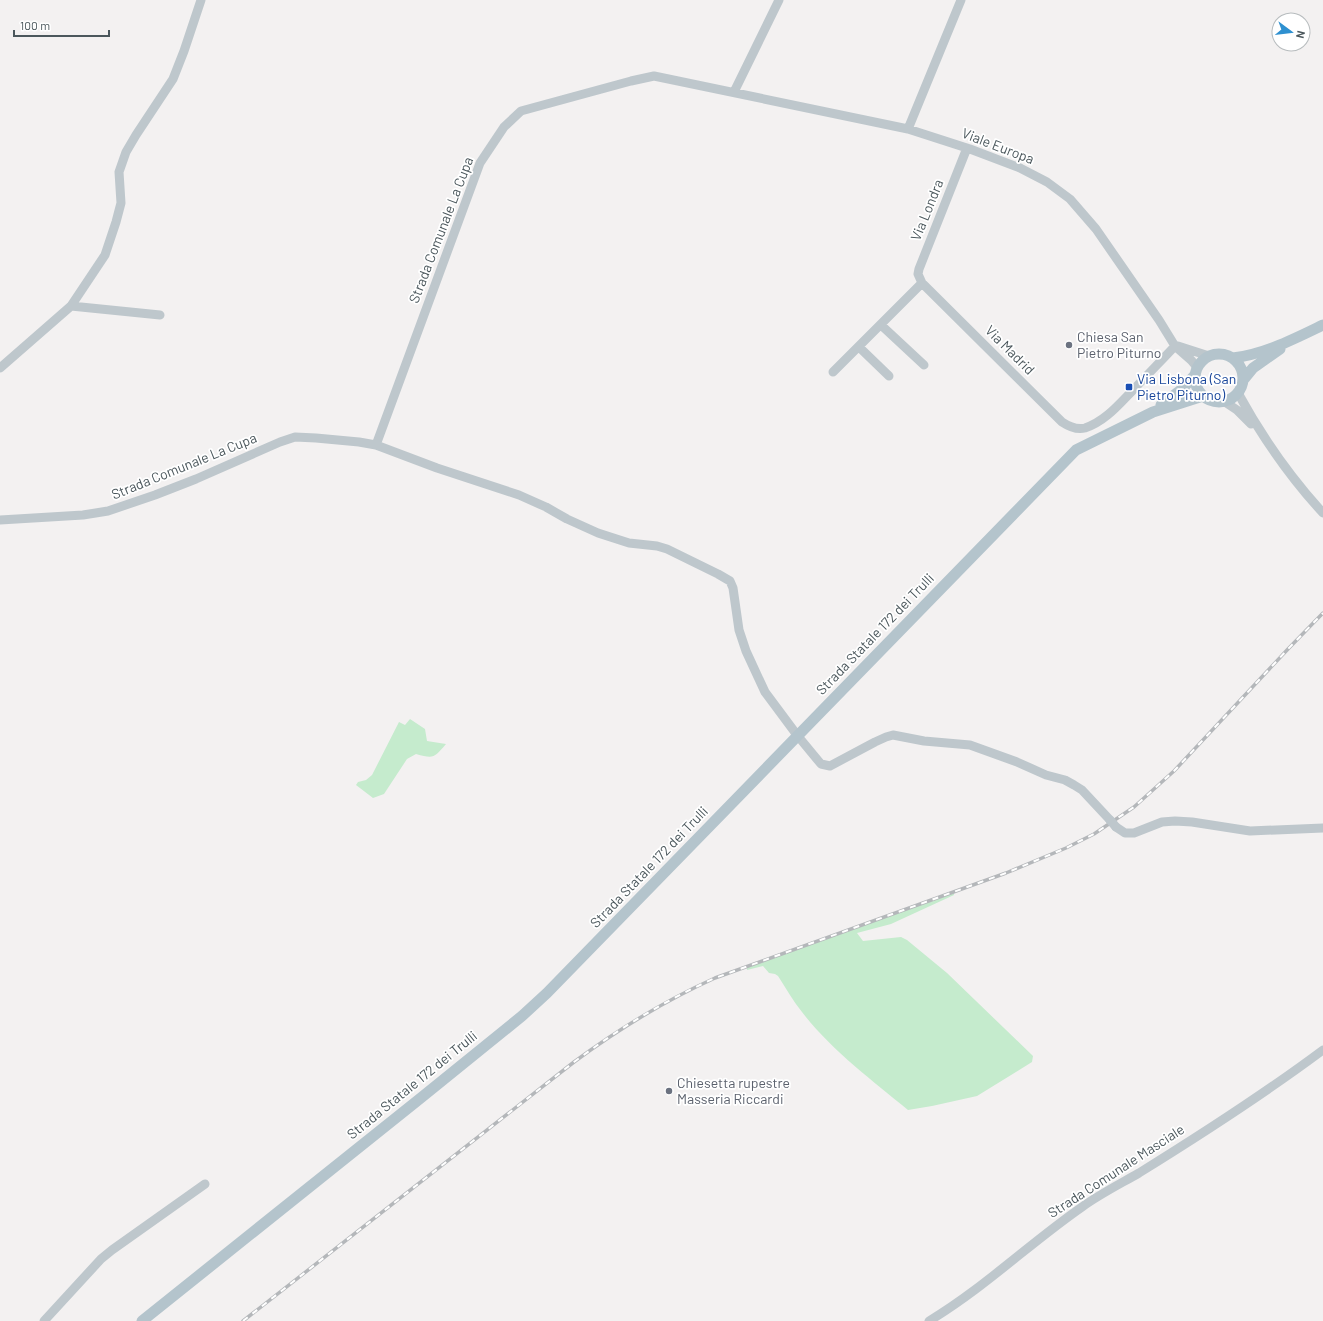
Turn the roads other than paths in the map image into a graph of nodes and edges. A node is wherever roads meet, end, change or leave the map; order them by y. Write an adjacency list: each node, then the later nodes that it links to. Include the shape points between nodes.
1 (201, 0): 8 (street, via 173,79 126,152 120,172 119,210 104,255)
2 (779, 0): 4 (street)
3 (961, 0): 5 (street)
4 (734, 92): 5 (street, Viale Europa); 28 (street, Strada Comunale La Cupa, via 654,76 521,111 504,127 480,163)
5 (908, 129): 6 (street, Viale Europa)
6 (967, 148): 7 (street, Via Londra, via 919,269 918,274); 13 (street, Viale Europa, via 1020,168 1047,182 1070,199 1096,229)
7 (922, 283): 11 (street); 13 (street, Via Madrid, via 1068,426 1084,428 1109,414)
8 (71, 306): 9 (street); 18 (street)
9 (160, 315)
10 (1323, 324): 12 (main road)
11 (881, 325): 14 (street); 17 (street)
12 (1293, 339): 16 (main road, via 1257,354); 22 (main road, via 1253,368)
13 (1176, 346): 15 (street); 19 (street, Viale Europa, via 1191,360)
14 (859, 347): 20 (street); 21 (street)
15 (1209, 356): 16 (main road, via 1221,354); 19 (main road, via 1202,360)
16 (1233, 358): 22 (main road, via 1239,363)
17 (924, 365)
18 (0, 368)
19 (1196, 371): 24 (main road, via 1195,383); 26 (main road, Strada Statale 172 dei Trulli, via 1182,389)
20 (833, 372)
21 (890, 376)
22 (1244, 379): 23 (main road)
23 (1238, 393): 25 (main road); 27 (street)
24 (1203, 396): 25 (main road, via 1210,401); 26 (main road, Strada Statale 172 dei Trulli)
25 (1225, 402): 27 (street, via 1238,410)
26 (1153, 412): 31 (main road, Strada Statale 172 dei Trulli, via 1076,450)
27 (1262, 434): 29 (street, via 1300,488)
28 (376, 445): 30 (street, Strada Comunale La Cupa, via 295,437 169,490 108,511); 31 (street, Strada Comunale La Cupa, via 518,495 598,532 629,543 666,549 730,581 739,630 746,651 765,692)
29 (1323, 513)
30 (0, 520)
31 (796, 736): 32 (street, via 821,764 826,766 886,736 970,745 1074,785 1125,833 1134,834 1162,822 1175,821 1250,831); 36 (main road, Strada Statale 172 dei Trulli, via 532,1007)
32 (1323, 828)
33 (1323, 1050): 37 (street, Strada Comunale Masciale, via 1255,1098 1083,1206 956,1304)
34 (205, 1184): 35 (street, via 101,1259)
35 (44, 1321)
36 (142, 1321)
37 (929, 1321)

